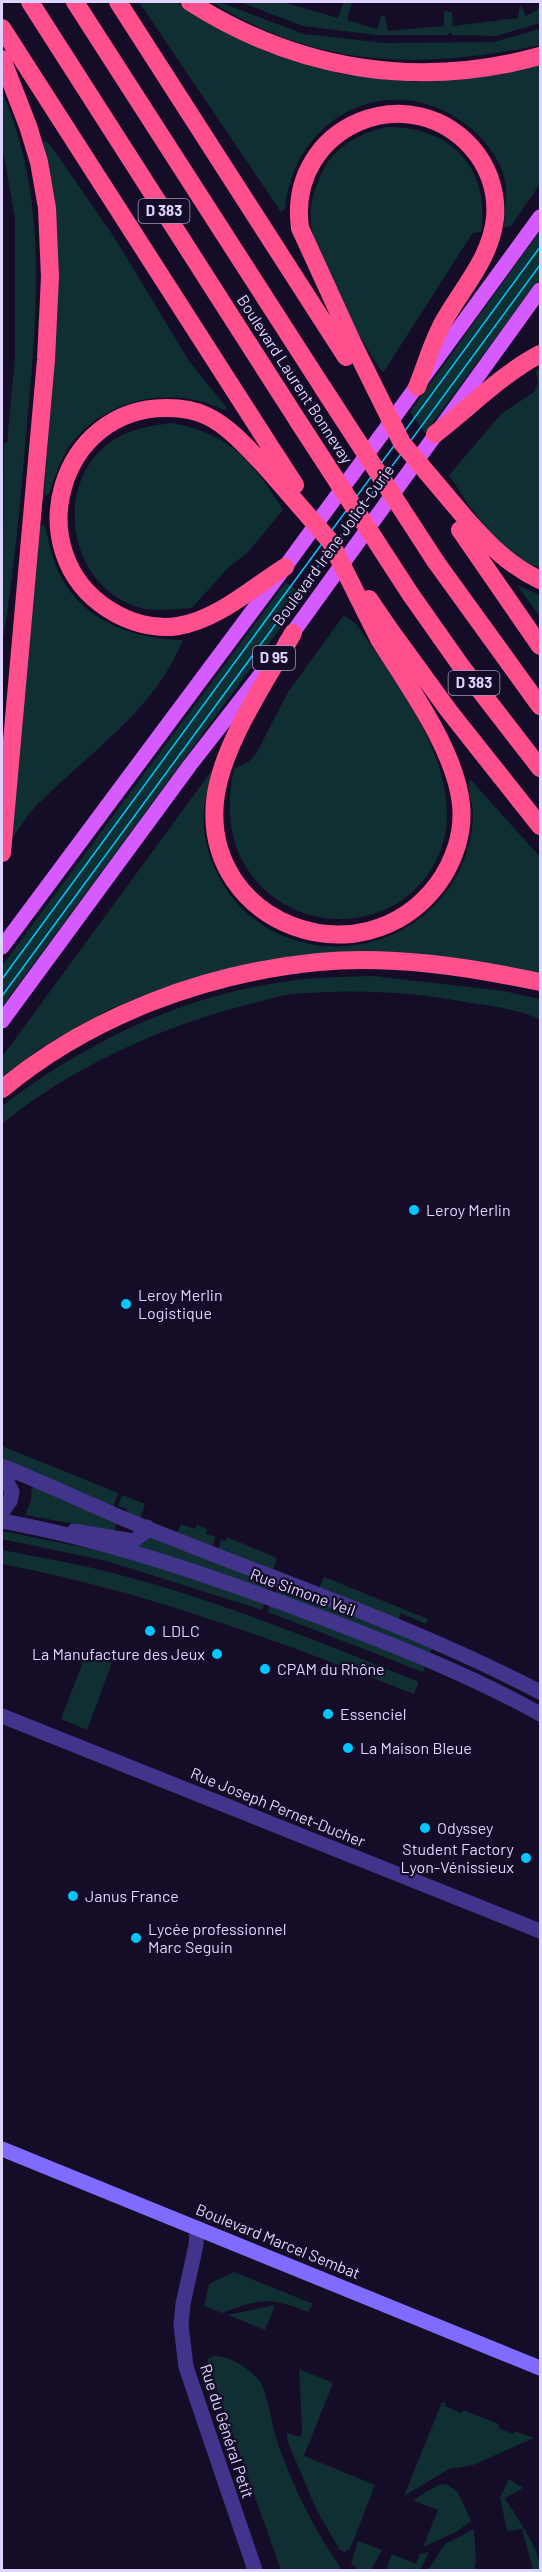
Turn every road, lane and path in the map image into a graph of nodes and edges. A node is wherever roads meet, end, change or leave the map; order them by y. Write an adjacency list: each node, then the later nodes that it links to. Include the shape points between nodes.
1 (30, 2): 24 (highway, Boulevard Laurent Bonnevay / D 383, bridge, via 411,595)
2 (75, 2): 23 (highway, Boulevard Laurent Bonnevay / D 383, bridge, via 436,562)
3 (118, 2): 10 (highway)
4 (190, 2): 6 (highway, via 275,47 367,70 461,71)
5 (2, 28): 15 (highway)
6 (540, 56)
7 (2, 59): 26 (highway, via 39,162 47,208 50,277)
8 (540, 217): 12 (main road, Boulevard Irène Joliot-Curie / D 95)
9 (540, 290): 13 (main road, Boulevard Irène Joliot-Curie / D 95)
10 (350, 351): 12 (highway, via 300,228 297,213 306,172 335,135 355,123 379,115 420,115 443,123 465,139 485,165 495,205 489,246 444,321); 14 (highway, bridge)
11 (540, 354): 13 (highway, via 507,374)
12 (417, 387): 18 (main road, Boulevard Irène Joliot-Curie / D 95)
13 (435, 434): 16 (main road, Boulevard Irène Joliot-Curie / D 95)
14 (402, 443): 16 (highway, bridge); 17 (highway, bridge)
15 (270, 460): 18 (highway, via 207,416 180,408 134,412 94,437 77,456 59,500 61,546 69,567 98,603 120,617 161,627 208,616); 21 (highway, bridge, via 330,541)
16 (415, 462): 17 (highway, bridge); 20 (main road, Boulevard Irène Joliot-Curie / D 95)
17 (463, 525): 19 (highway, via 520,571); 22 (highway)
18 (285, 567): 27 (main road, Boulevard Irène Joliot-Curie / D 95)
19 (540, 580)
20 (293, 633): 21 (highway, via 220,775 215,801 218,844 237,885 255,904 298,929 334,936 371,931 415,908 444,876 461,830 461,804 446,756); 29 (main road, Boulevard Irène Joliot-Curie / D 95, via 190,765)
21 (384, 633): 25 (highway)
22 (540, 646)
23 (540, 706)
24 (540, 768)
25 (540, 826)
26 (3, 846)
27 (2, 947)
28 (540, 982): 30 (highway, via 435,964 375,960 269,969 215,981 117,1017 65,1044)
29 (2, 1021)
30 (2, 1089)
31 (2, 1466): 35 (street, Rue Simone Veil)
32 (2, 1471): 33 (street, via 12,1492)
33 (2, 1512)
34 (2, 1521): 36 (street, Rue Simone Veil)
35 (147, 1527): 36 (street, Rue Simone Veil, via 133,1541 100,1533); 37 (street, Rue Simone Veil, via 362,1610 493,1667)
36 (45, 1529): 38 (street, Rue Simone Veil, via 290,1605 437,1662)
37 (540, 1692)
38 (540, 1714)
39 (2, 1716): 40 (street, Rue Joseph Pernet-Ducher)
40 (540, 1931)
41 (2, 2149): 42 (street, Boulevard Marcel Sembat)
42 (197, 2228): 43 (street, Boulevard Marcel Sembat); 44 (street, Rue du Général Petit, via 183,2304 186,2367)
43 (540, 2368)
44 (255, 2571)

